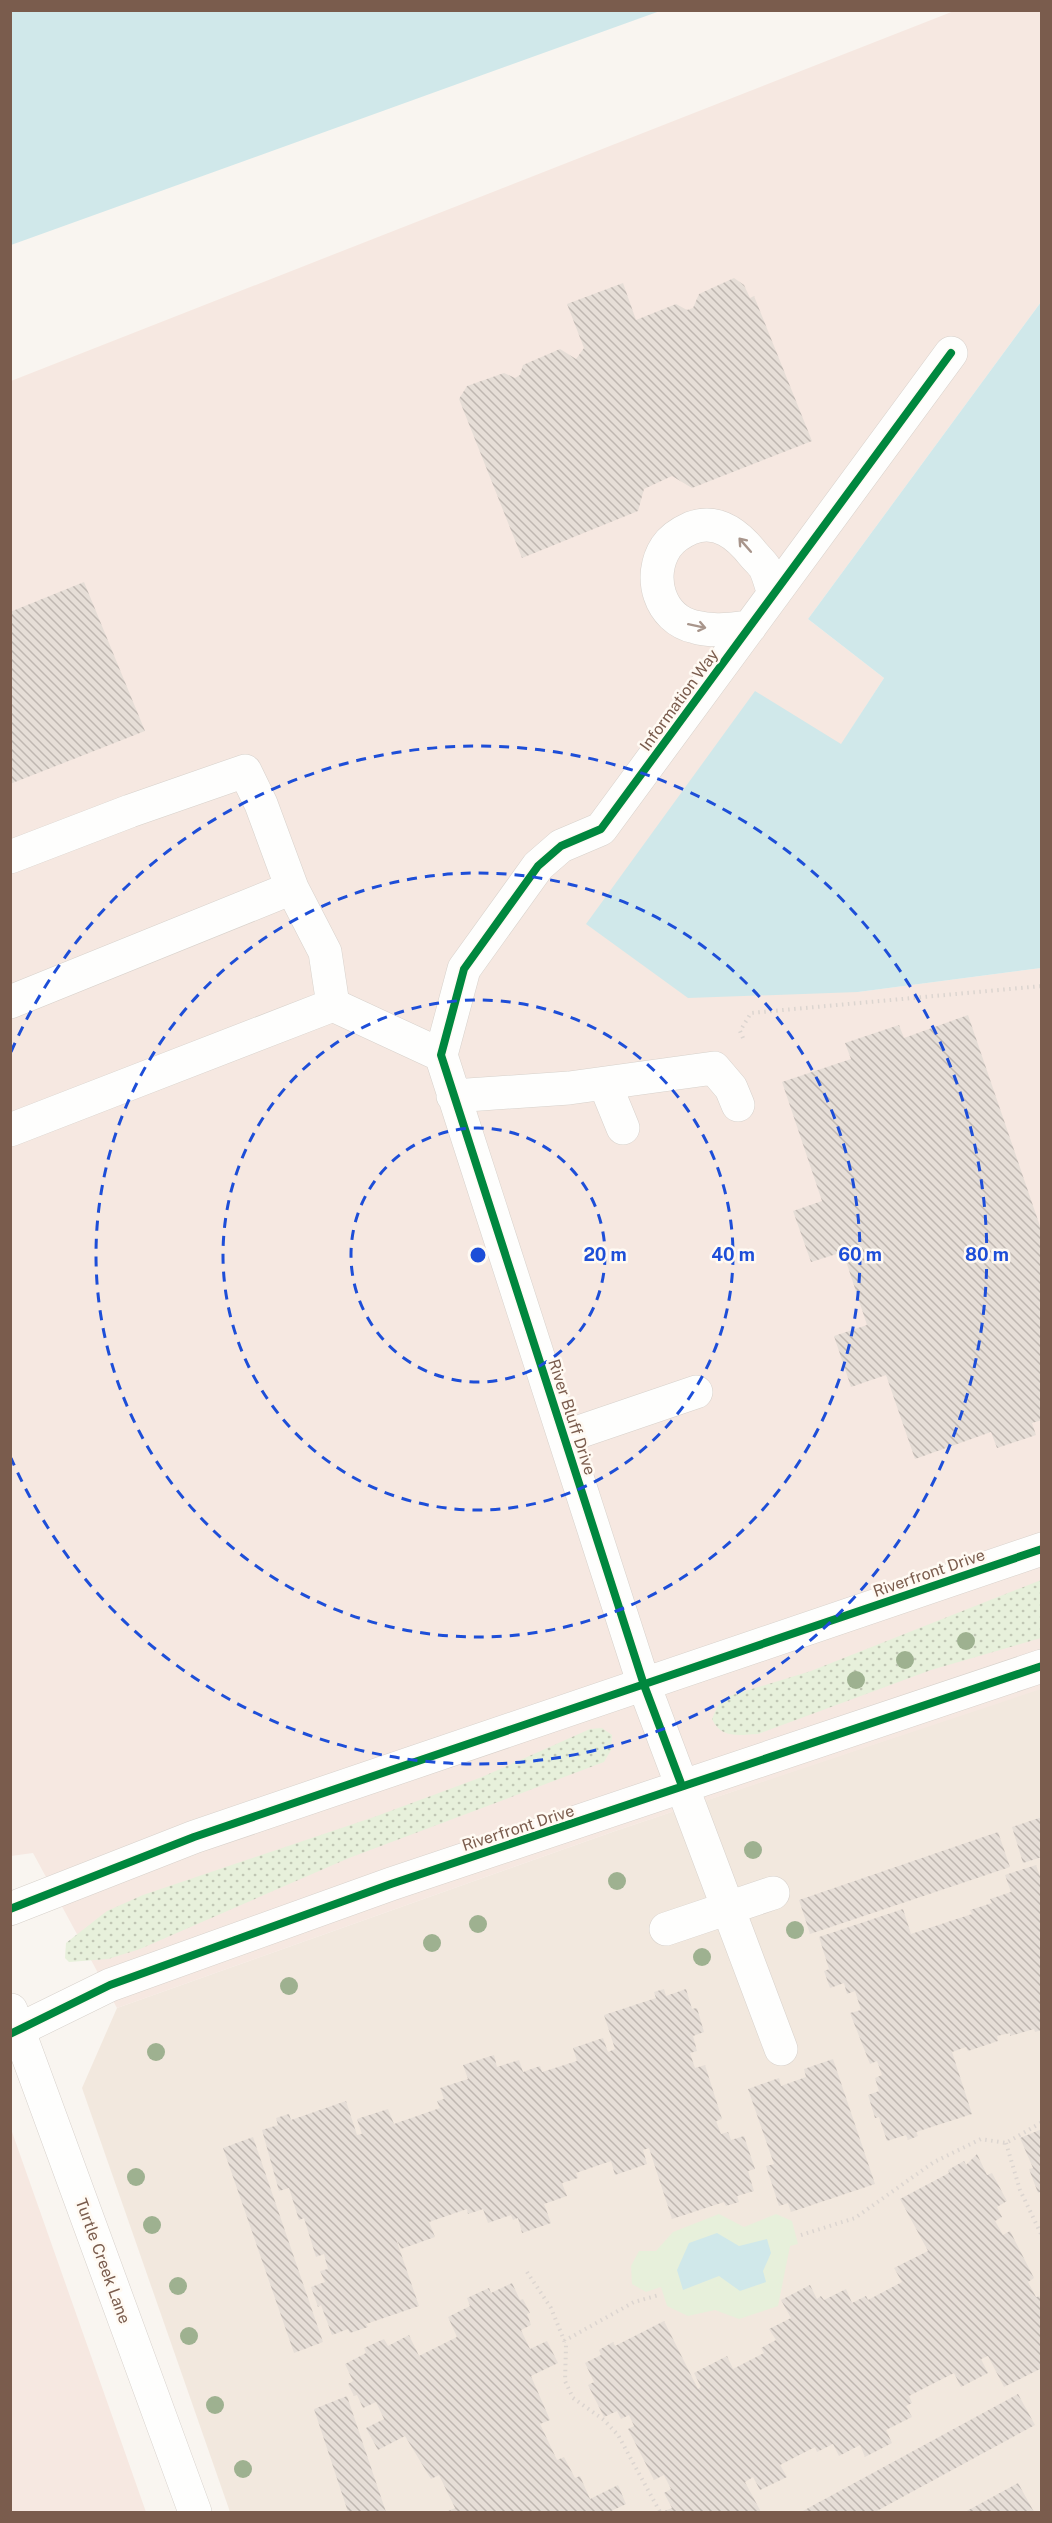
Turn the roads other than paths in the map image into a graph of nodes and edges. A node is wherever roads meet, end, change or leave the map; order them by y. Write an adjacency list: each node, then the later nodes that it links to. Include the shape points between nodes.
1 (951, 353): 2 (street, Information Way)
2 (774, 594): 3 (street, Information Way); 3 (street, one-way to 3, via 764,567 743,541 729,531 696,526 667,544 656,576 658,593 667,609 694,627)
3 (750, 627): 8 (street, Information Way, via 601,829 561,846 538,866 492,929 464,969)
4 (10, 857): 5 (street, via 245,771)
5 (292, 888): 6 (street); 7 (street, via 325,952)
6 (10, 1002)
7 (333, 1005): 8 (street); 13 (street)
8 (441, 1055): 10 (street, River Bluff Drive)
9 (605, 1084): 10 (street); 11 (street, via 714,1068 731,1088); 12 (street)
10 (453, 1096): 15 (street, River Bluff Drive)
11 (738, 1105)
12 (623, 1128)
13 (10, 1130)
14 (696, 1392): 15 (street)
15 (564, 1437): 18 (street, River Bluff Drive)
16 (1041, 1549): 18 (street, Riverfront Drive)
17 (1041, 1666): 19 (street, Riverfront Drive)
18 (644, 1685): 19 (street, River Bluff Drive); 22 (street, Riverfront Drive, via 194,1837)
19 (682, 1786): 21 (street, River Bluff Drive); 24 (street, Riverfront Drive, via 391,1884)
20 (773, 1893): 21 (street)
21 (728, 1908): 23 (street); 25 (street, River Bluff Drive)
22 (10, 1910)
23 (666, 1929)
24 (13, 2024): 26 (street, Turtle Creek Lane)
25 (781, 2049)
26 (195, 2512)

